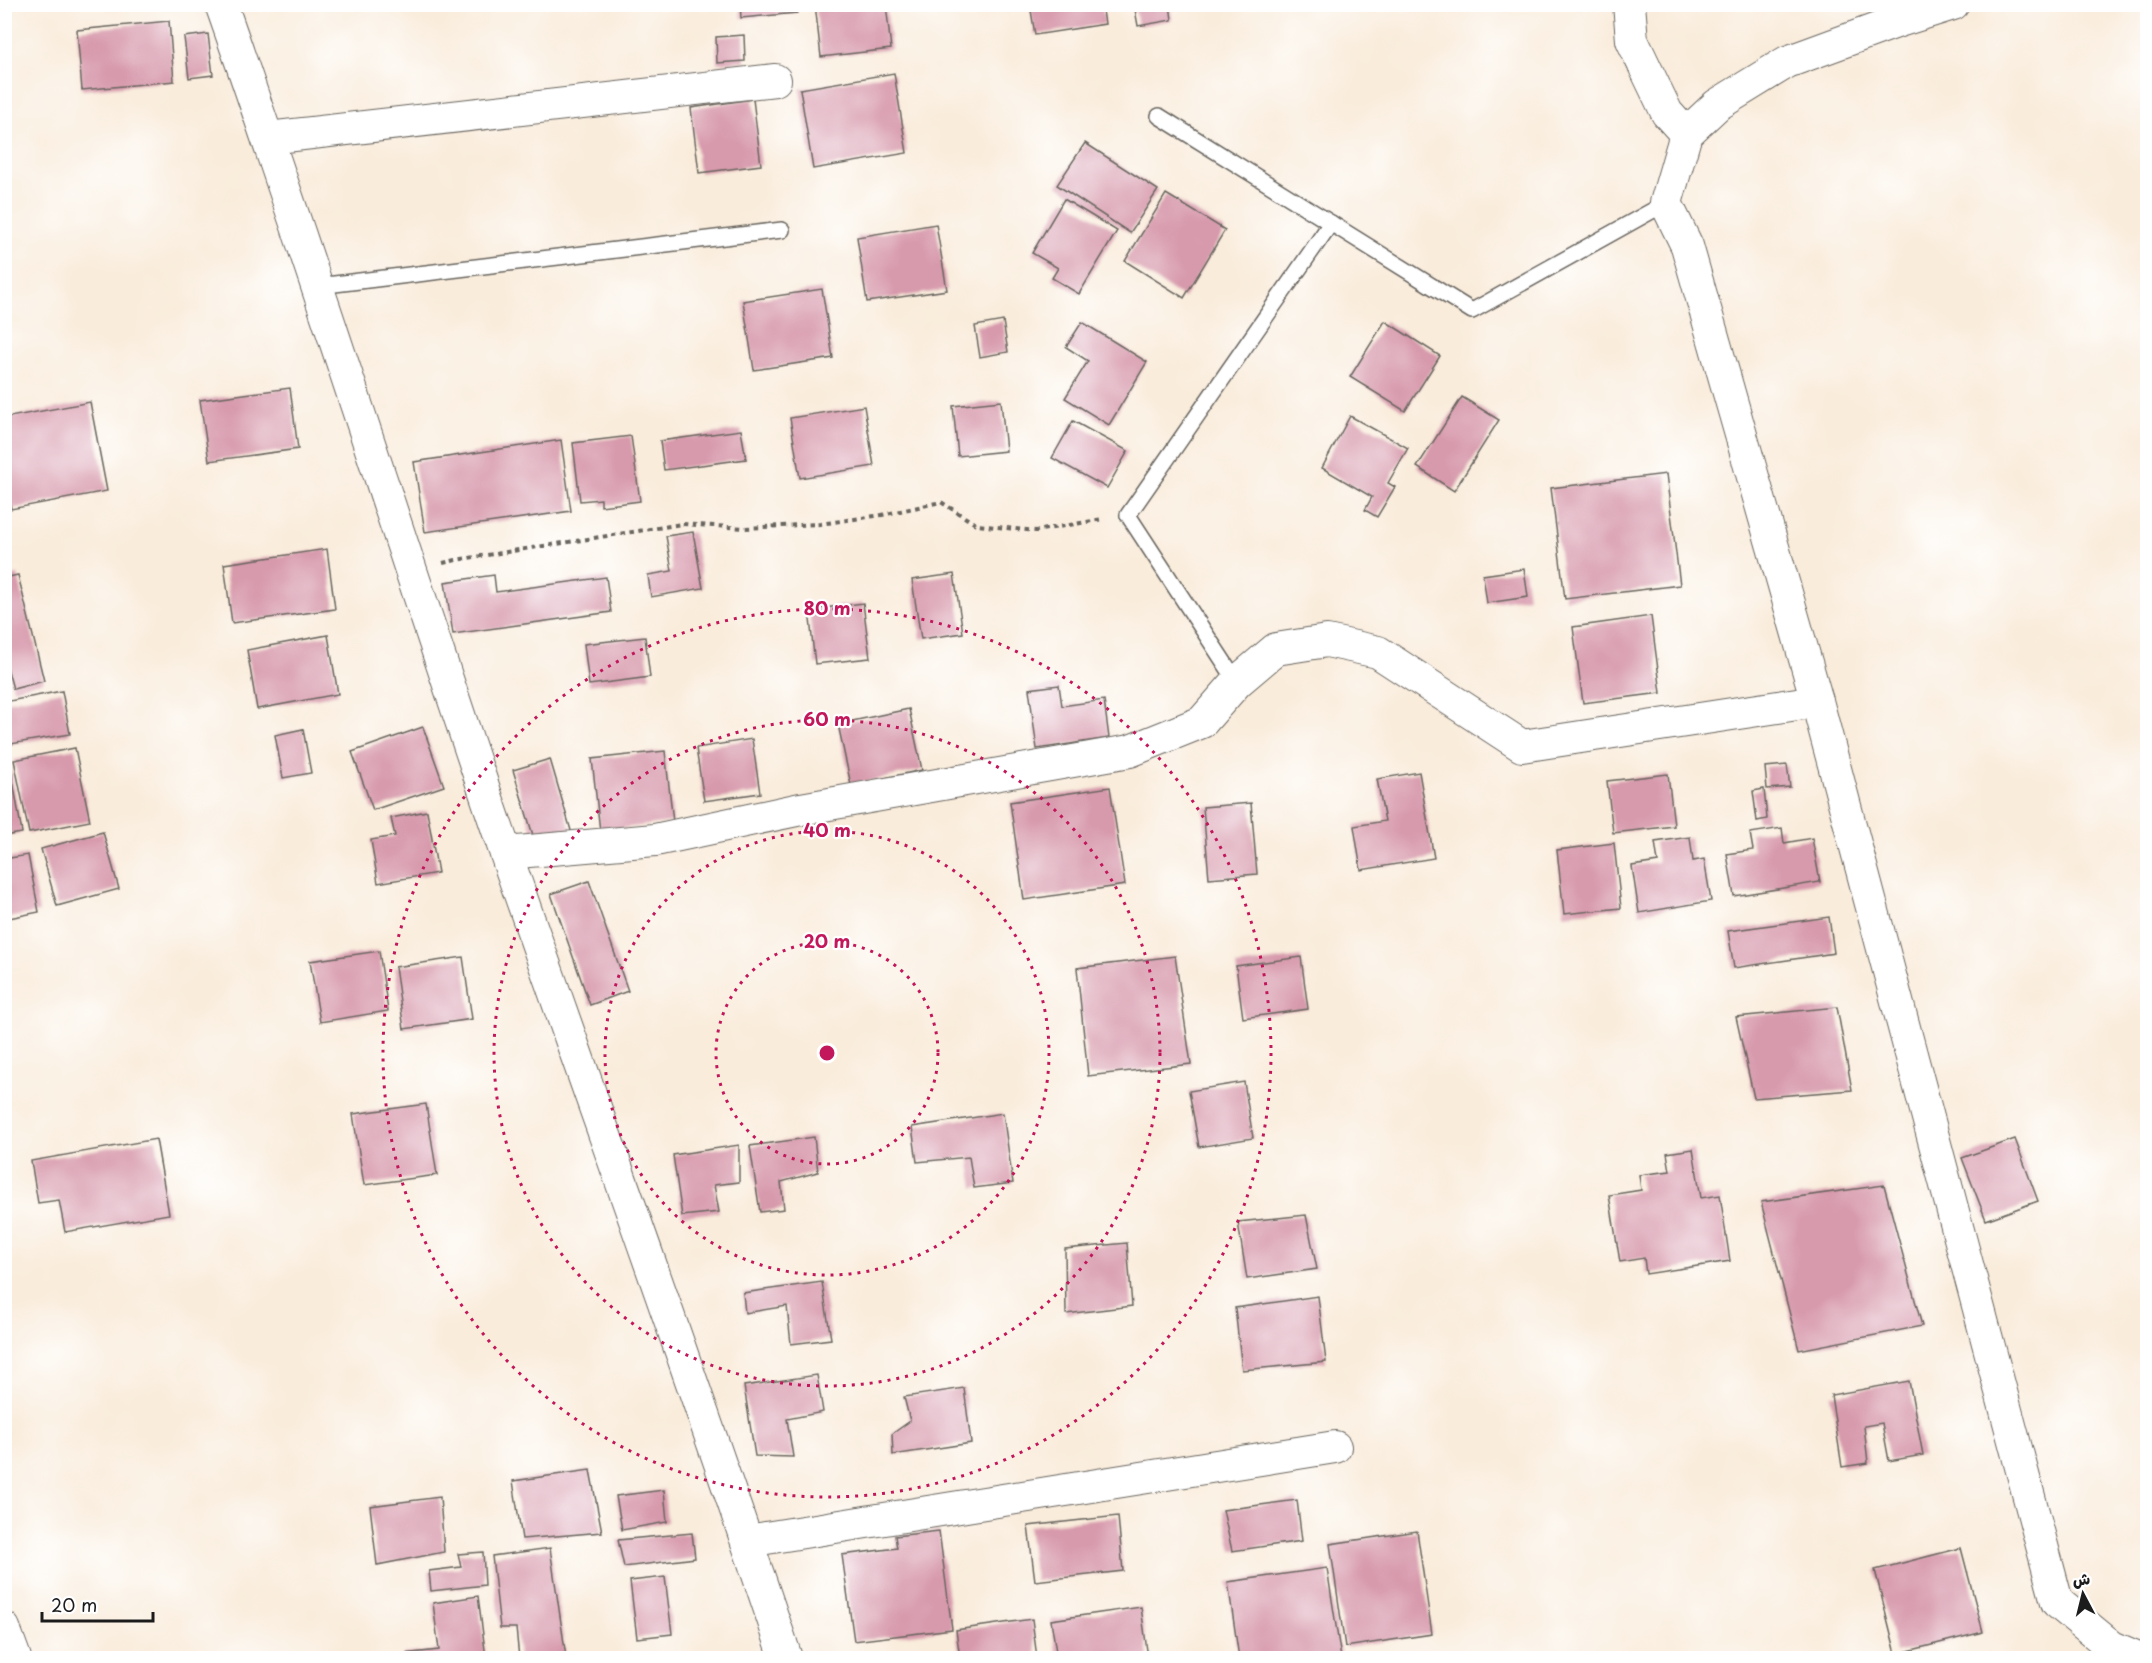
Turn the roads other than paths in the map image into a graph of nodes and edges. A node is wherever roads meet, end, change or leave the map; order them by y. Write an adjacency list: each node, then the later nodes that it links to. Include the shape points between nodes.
1 (221, 4): 7 (street)
2 (1629, 4): 6 (street, via 1632,40 1667,113)
3 (1953, 4): 6 (street, via 1786,62 1717,105)
4 (775, 80): 7 (street)
5 (1159, 116): 9 (lane)
6 (1686, 134): 8 (street)
7 (268, 138): 11 (street)
8 (1666, 203): 9 (lane, via 1472,311); 13 (street, via 1687,246)
9 (1331, 223): 12 (lane, via 1128,515)
10 (782, 230): 11 (lane)
11 (318, 286): 14 (street)
12 (1237, 682): 13 (street, via 1276,649 1327,640 1378,652 1522,746); 14 (street, via 1202,722 1130,751 801,809 655,840)
13 (1817, 701): 20 (street, via 2056,1602 2112,1647)
14 (506, 853): 16 (street)
15 (1335, 1448): 16 (street)
16 (747, 1541): 19 (street)
17 (4, 1628): 18 (street)
18 (15, 1659)
19 (786, 1659)
20 (2138, 1659)

